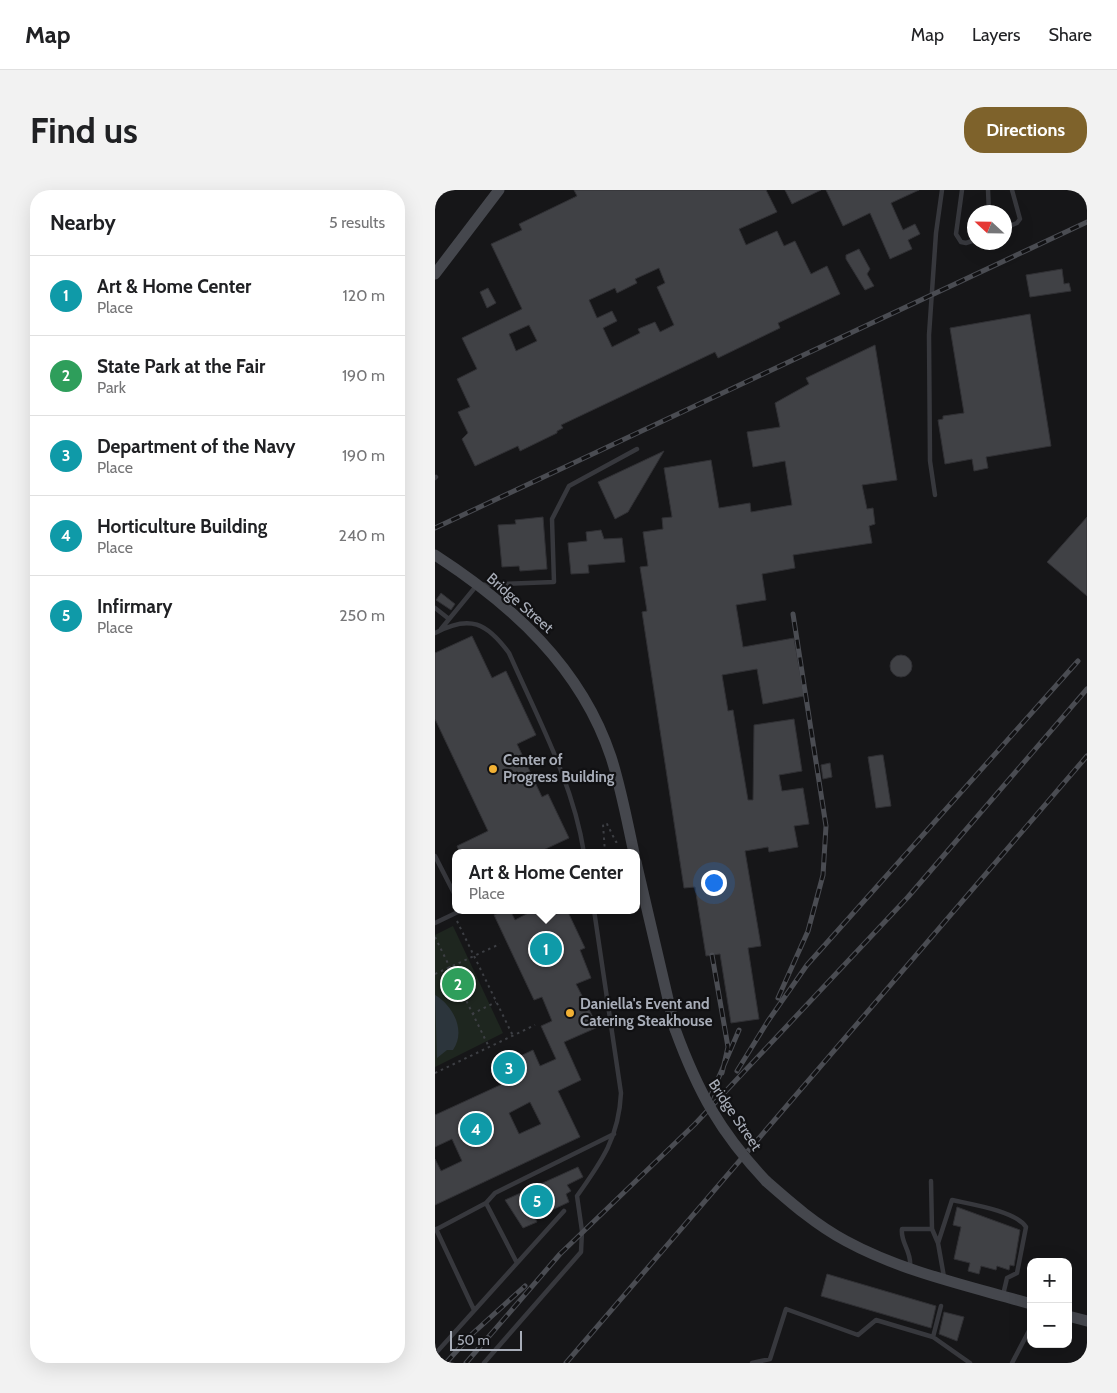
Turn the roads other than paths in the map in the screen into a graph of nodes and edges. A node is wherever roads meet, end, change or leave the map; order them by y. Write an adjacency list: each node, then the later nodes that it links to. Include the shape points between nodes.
1 (499, 190): 9 (main road)
2 (943, 190): 11 (lane, via 929,335 930,461)
3 (962, 190): 8 (lane, via 956,234 961,242)
4 (988, 190): 6 (lane)
5 (1012, 190): 7 (lane, via 1020,219)
6 (989, 205)
7 (1012, 225)
8 (967, 243)
9 (435, 274)
10 (637, 449): 13 (lane, via 569,486 552,520 554,582)
11 (935, 495)
12 (435, 555): 13 (main road, Bridge Street)
13 (477, 585): 15 (lane); 19 (main road, Bridge Street, via 536,634 579,690 610,756)
14 (435, 608): 15 (lane)
15 (449, 619): 16 (lane)
16 (441, 629): 17 (lane); 18 (lane, via 467,622 477,624 496,634 509,652 569,790)
17 (435, 633)
18 (584, 849)
19 (633, 849)
20 (435, 856): 22 (lane)
21 (640, 879): 34 (main road, Bridge Street, bridge, via 675,1029 692,1076 712,1113 747,1161 803,1214 845,1240)
22 (452, 889)
23 (454, 914): 25 (lane)
24 (595, 914): 26 (lane, via 621,1093 620,1118)
25 (435, 923)
26 (614, 1134): 28 (lane, via 495,1194); 45 (lane, via 577,1196 581,1252)
27 (931, 1181): 30 (lane)
28 (487, 1203): 31 (lane); 33 (lane)
29 (564, 1211): 33 (lane)
30 (931, 1229): 32 (lane); 34 (lane, via 902,1229 901,1236 911,1259)
31 (436, 1230): 39 (lane)
32 (937, 1243): 35 (lane); 36 (lane, via 952,1200 1023,1221 1026,1227 1017,1273 1007,1278)
33 (517, 1263): 39 (lane)
34 (909, 1268): 35 (main road, Bridge Street)
35 (944, 1279): 36 (main road, Bridge Street)
36 (1003, 1296): 37 (main road, Bridge Street)
37 (1028, 1303)
38 (941, 1306): 43 (lane)
39 (474, 1310): 44 (lane)
40 (1072, 1317): 41 (main road)
41 (1087, 1321)
42 (1027, 1334): 48 (lane)
43 (933, 1337): 46 (lane, via 876,1320 858,1335 786,1309 770,1359); 47 (lane)
44 (435, 1354)
45 (484, 1363)
46 (751, 1363)
47 (970, 1363)
48 (1012, 1363)

